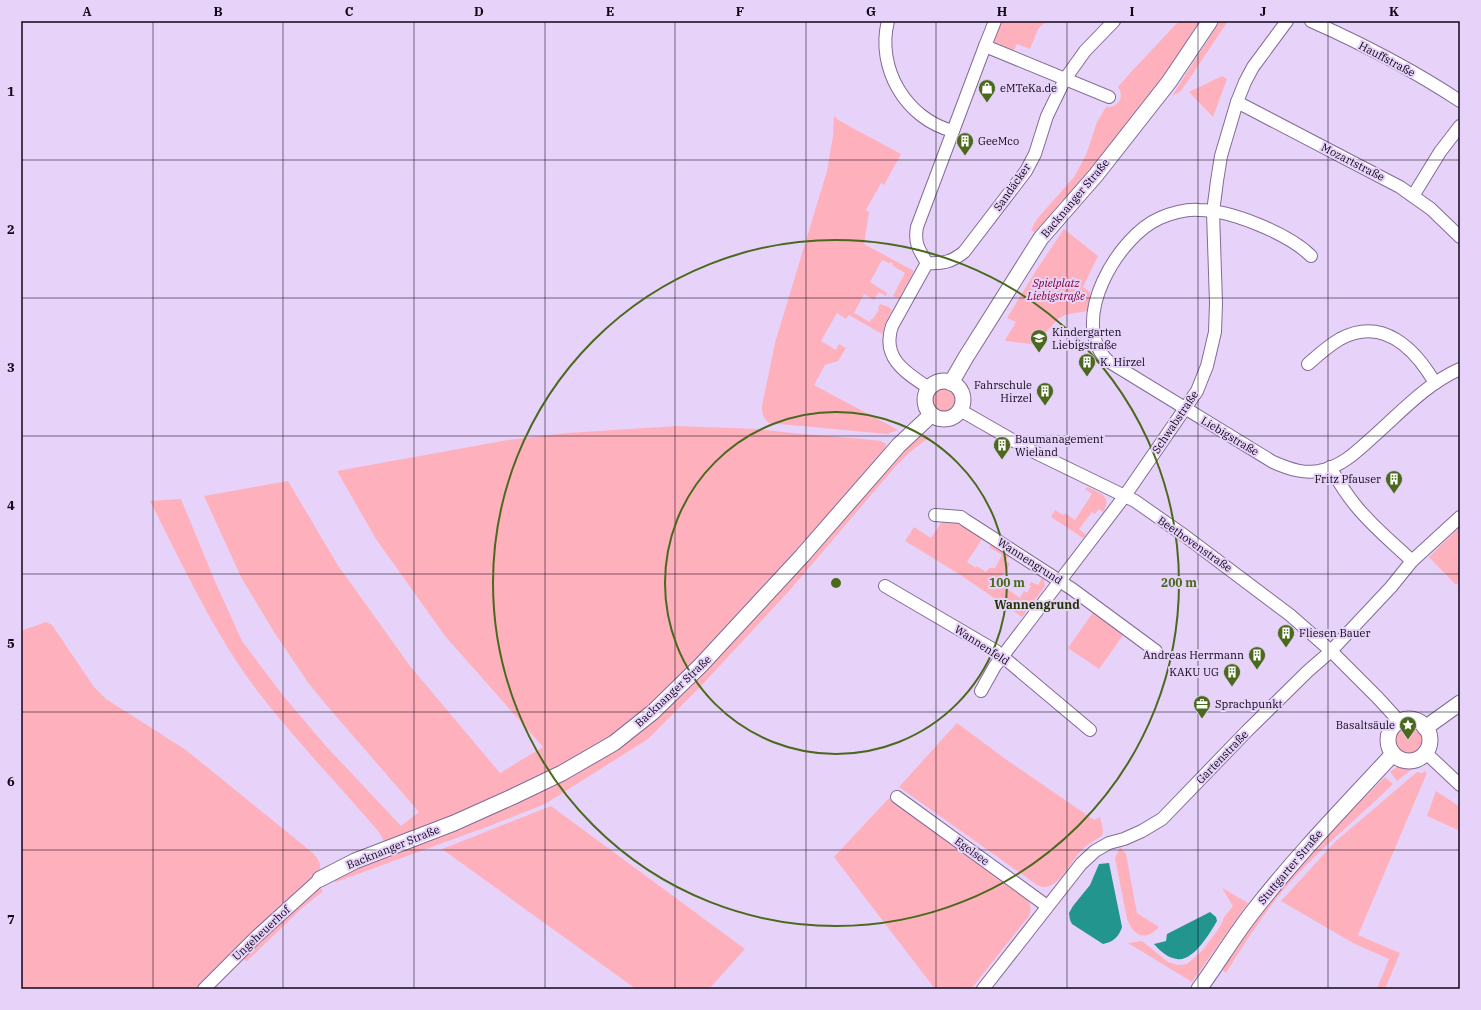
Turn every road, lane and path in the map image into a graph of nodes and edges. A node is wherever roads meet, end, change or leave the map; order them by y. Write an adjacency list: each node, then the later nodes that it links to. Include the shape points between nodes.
1 (888, 21): 13 (street, via 885,37 886,56 897,88 908,104 920,115 936,125)
2 (995, 21): 7 (street)
3 (1114, 21): 8 (street, Sandäcker, via 1085,52)
4 (1210, 21): 21 (street, Backnanger Straße, via 1169,82 1096,175 1041,238)
5 (1287, 21): 11 (street, Schwabstraße, via 1253,67)
6 (1311, 21): 10 (street, Hauffstraße, via 1380,54)
7 (985, 46): 8 (street); 13 (street)
8 (1065, 79): 9 (street); 18 (street, Sandäcker, via 1047,116 1035,154 1014,188 964,252 947,262)
9 (1109, 97)
10 (1460, 101)
11 (1237, 102): 14 (street, Mozartstraße, via 1379,175); 15 (street, Schwabstraße, via 1222,156)
12 (1460, 126): 14 (street, via 1440,152)
13 (953, 131): 18 (street, via 916,227 917,246)
14 (1413, 196): 16 (street, Mozartstraße, via 1436,213)
15 (1214, 212): 17 (street, Liebigstraße, via 1263,226 1304,249); 24 (street, Schwabstraße, via 1215,332 1207,366 1197,391); 24 (street, Liebigstraße, via 1176,212 1159,218 1134,236 1122,250 1100,288 1094,311 1094,336 1101,354 1108,361)
16 (1460, 237)
17 (1311, 256)
18 (927, 264): 23 (street, via 892,326 889,340 891,352 899,366)
19 (1308, 364): 22 (street, via 1335,342 1347,336 1378,332 1406,345)
20 (1460, 369): 22 (street, Liebigstraße)
21 (951, 383): 23 (street, via 937,382); 25 (street, via 958,387 962,394)
22 (1435, 383): 27 (street, Liebigstraße, via 1349,459)
23 (929, 388): 26 (street, via 925,402)
24 (1184, 408): 27 (street, Liebigstraße, via 1286,468 1312,471); 28 (street, Schwabstraße)
25 (960, 410): 26 (street, via 946,419 936,418); 28 (street, Beethovenstraße, via 1028,449)
26 (931, 414): 46 (street, Backnanger Straße, via 899,445 802,556 701,665 654,712 614,743 562,773 512,797 454,823 355,861)
27 (1330, 467): 31 (street, via 1356,506)
28 (1124, 497): 32 (street, Schwabstraße); 35 (street, Beethovenstraße, via 1135,501 1226,566 1290,615)
29 (935, 515): 32 (street, Wannengrund, via 961,518)
30 (1460, 517): 31 (street, Gartenstraße)
31 (1412, 562): 35 (street, Gartenstraße)
32 (1060, 582): 34 (street, Wannengrund); 36 (street, Schwabstraße)
33 (886, 586): 36 (street, Wannenfeld)
34 (1156, 651)
35 (1331, 651): 39 (street, Beethovenstraße); 47 (street, Gartenstraße, via 1246,731 1162,820 1095,851)
36 (1003, 656): 37 (street, Schwabstraße); 41 (street, Wannenfeld)
37 (981, 691)
38 (1460, 703): 40 (street)
39 (1399, 722): 40 (street, via 1413,720); 43 (street, via 1392,728 1388,738)
40 (1425, 728): 42 (street, via 1430,742)
41 (1090, 730)
42 (1425, 752): 43 (street, via 1419,758 1408,761); 44 (street)
43 (1393, 754): 50 (street, Stuttgarter Straße, via 1309,844 1254,910)
44 (1460, 785)
45 (897, 797): 47 (street, Egelsee)
46 (320, 879): 48 (street, Ungeheuerhof)
47 (1047, 906): 49 (street, Gartenstraße)
48 (204, 989)
49 (983, 989)
50 (1199, 989)

